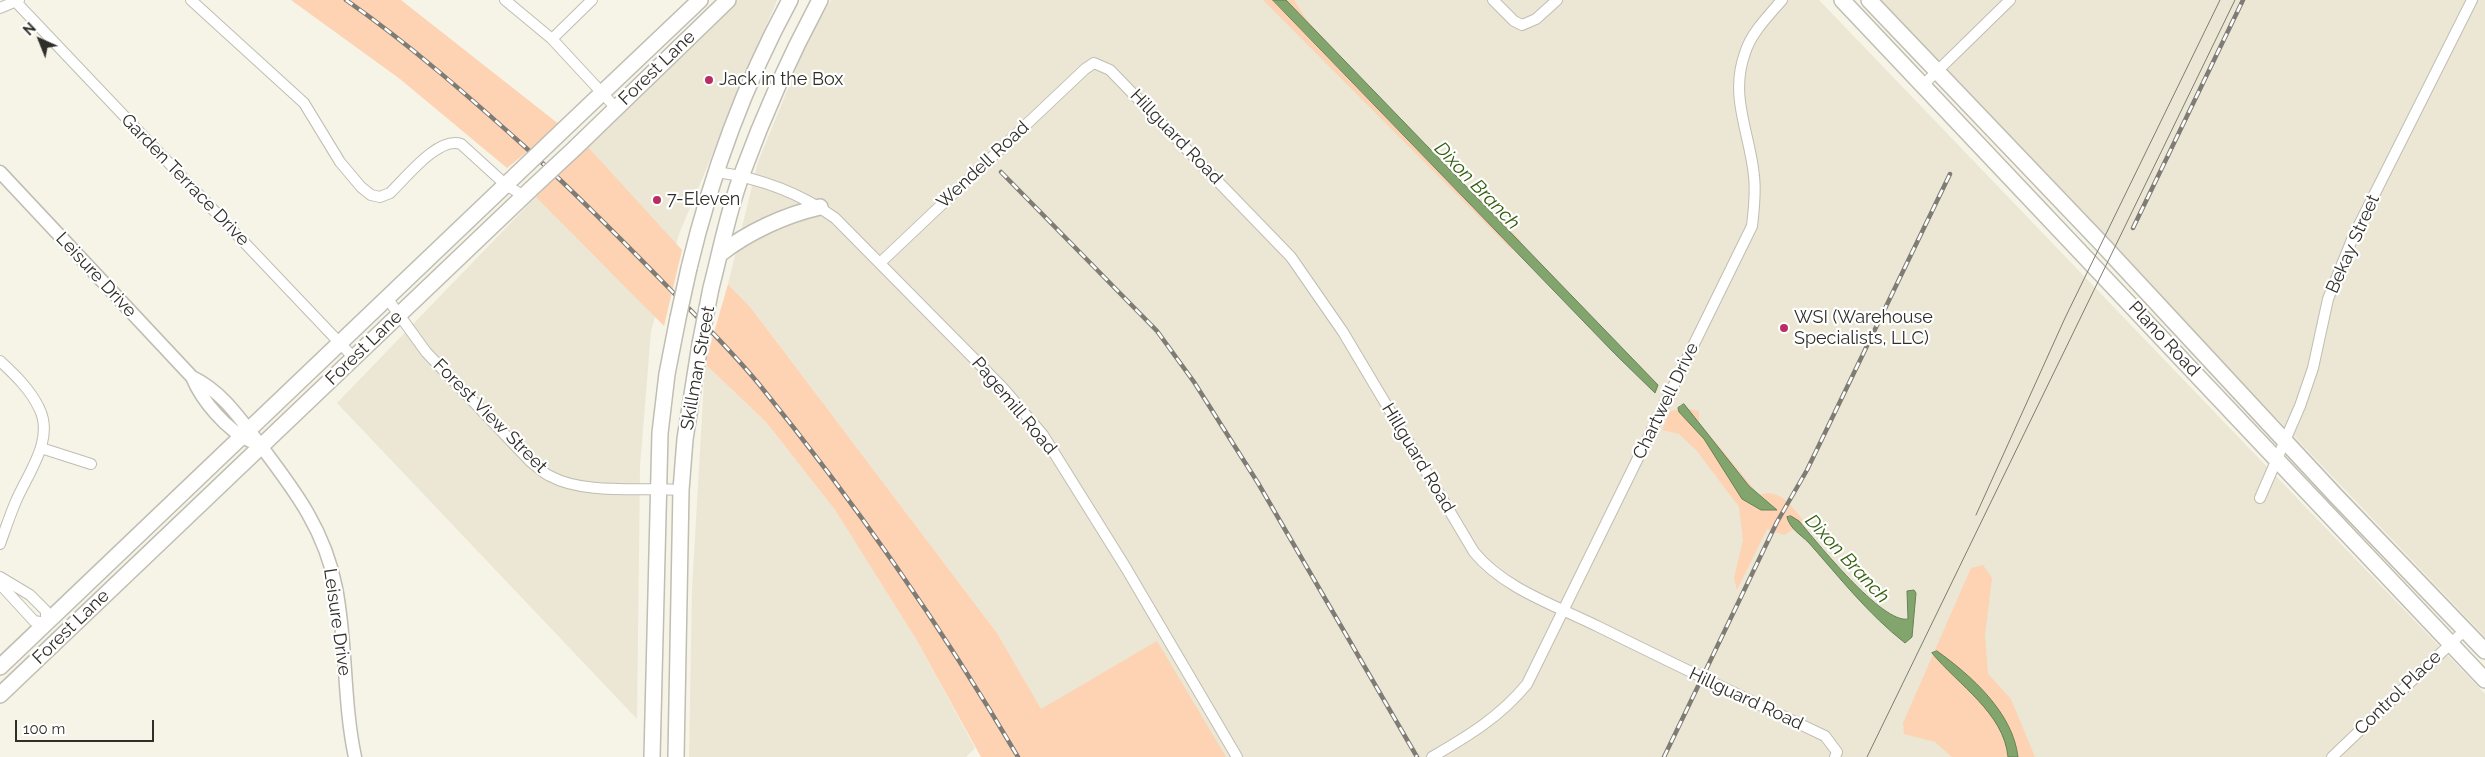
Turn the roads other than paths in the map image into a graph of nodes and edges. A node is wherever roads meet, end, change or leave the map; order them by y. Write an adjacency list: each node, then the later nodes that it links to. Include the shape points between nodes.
1 (191, 0): 28 (street, via 304,103 347,171 370,195 380,197 390,193 436,148 454,142 461,144)
2 (505, 0): 19 (street)
3 (592, 0): 19 (street)
4 (700, 0): 23 (main road, Forest Lane)
5 (713, 0): 18 (main road, via 696,16)
6 (728, 0): 18 (main road, Forest Lane)
7 (790, 0): 26 (main road, Skillman Street, via 747,92)
8 (820, 0): 27 (main road, Skillman Street)
9 (1493, 0): 10 (street, via 1522,25 1536,19)
10 (1557, 0)
11 (1782, 0): 52 (street, Chartwell Drive, via 1745,52 1740,74 1738,101 1754,175 1752,226)
12 (1842, 0): 22 (main road, Plano Road)
13 (1869, 0): 21 (main road, Plano Road)
14 (2010, 0): 21 (street)
15 (2472, 0): 41 (street, Bekay Street, via 2353,237 2328,299 2313,368)
16 (18, 1): 17 (street); 35 (street, Garden Terrace Drive)
17 (0, 8)
18 (698, 29): 24 (main road, Forest Lane)
19 (552, 39): 23 (street)
20 (1085, 69): 32 (street, Wendell Road); 52 (street, Hillguard Road, via 1094,63 1110,70 1291,257 1343,332 1486,568)
21 (1938, 71): 22 (street); 41 (main road, Plano Road)
22 (1923, 84): 44 (main road, Plano Road)
23 (603, 92): 24 (street); 28 (main road, Forest Lane, bridge)
24 (616, 108): 29 (main road, Forest Lane, bridge)
25 (0, 172): 40 (street, Leisure Drive, via 192,377 202,396)
26 (717, 172): 27 (street, Pagemill Road); 38 (main road, Skillman Street, bridge, via 689,268)
27 (741, 175): 30 (street, Pagemill Road); 31 (main road, Skillman Street)
28 (506, 185): 29 (street); 33 (main road, Forest Lane)
29 (527, 192): 34 (main road, Forest Lane)
30 (820, 207): 31 (main road, via 742,238); 32 (street, Pagemill Road)
31 (720, 254): 39 (main road, Skillman Street, bridge)
32 (881, 262): 67 (street, Pagemill Road, via 1004,388 1043,436 1121,560)
33 (387, 298): 34 (street, Forest View Street); 35 (main road, Forest Lane)
34 (399, 314): 36 (main road, Forest Lane); 46 (street, Forest View Street, via 426,352 543,472 573,484)
35 (340, 344): 36 (street, Garden Terrace Drive); 40 (main road, Forest Lane)
36 (354, 358): 42 (main road, Forest Lane)
37 (0, 361): 43 (street, via 19,379 40,409 44,422)
38 (667, 374): 39 (main road); 46 (main road, Skillman Street)
39 (694, 378): 47 (main road, Skillman Street)
40 (245, 433): 42 (street, Leisure Drive); 53 (main road, Forest Lane)
41 (2284, 441): 44 (street, Bekay Street); 54 (main road, Plano Road)
42 (261, 446): 55 (main road, Forest Lane); 64 (street, Leisure Drive, via 300,498 330,564 336,586)
43 (41, 448): 45 (street); 49 (street)
44 (2277, 459): 48 (street, Bekay Street); 56 (main road, Plano Road)
45 (91, 464)
46 (657, 488): 47 (street, Forest View Street); 61 (main road, Skillman Street)
47 (681, 490): 62 (main road, Skillman Street)
48 (2260, 498)
49 (0, 544)
50 (0, 577): 53 (street, via 30,594 46,611)
51 (0, 584): 53 (street, via 34,621)
52 (1564, 610): 63 (street, Hillguard Road, via 1825,736); 68 (street, Chartwell Drive, via 1532,675 1512,702 1491,720)
53 (46, 624): 55 (main road); 58 (main road, Forest Lane)
54 (2466, 630): 56 (street, Control Place); 57 (main road, Plano Road)
55 (58, 639): 60 (main road, Forest Lane)
56 (2450, 644): 59 (main road, Plano Road); 69 (street, Control Place)
57 (2485, 651)
58 (0, 668)
59 (2485, 680)
60 (0, 695)
61 (652, 732): 62 (main road); 65 (main road, Skillman Street)
62 (676, 733): 66 (main road, Skillman Street)
63 (1836, 754)
64 (355, 757)
65 (652, 757)
66 (676, 757)
67 (1237, 757)
68 (1432, 757)
69 (2332, 757)

